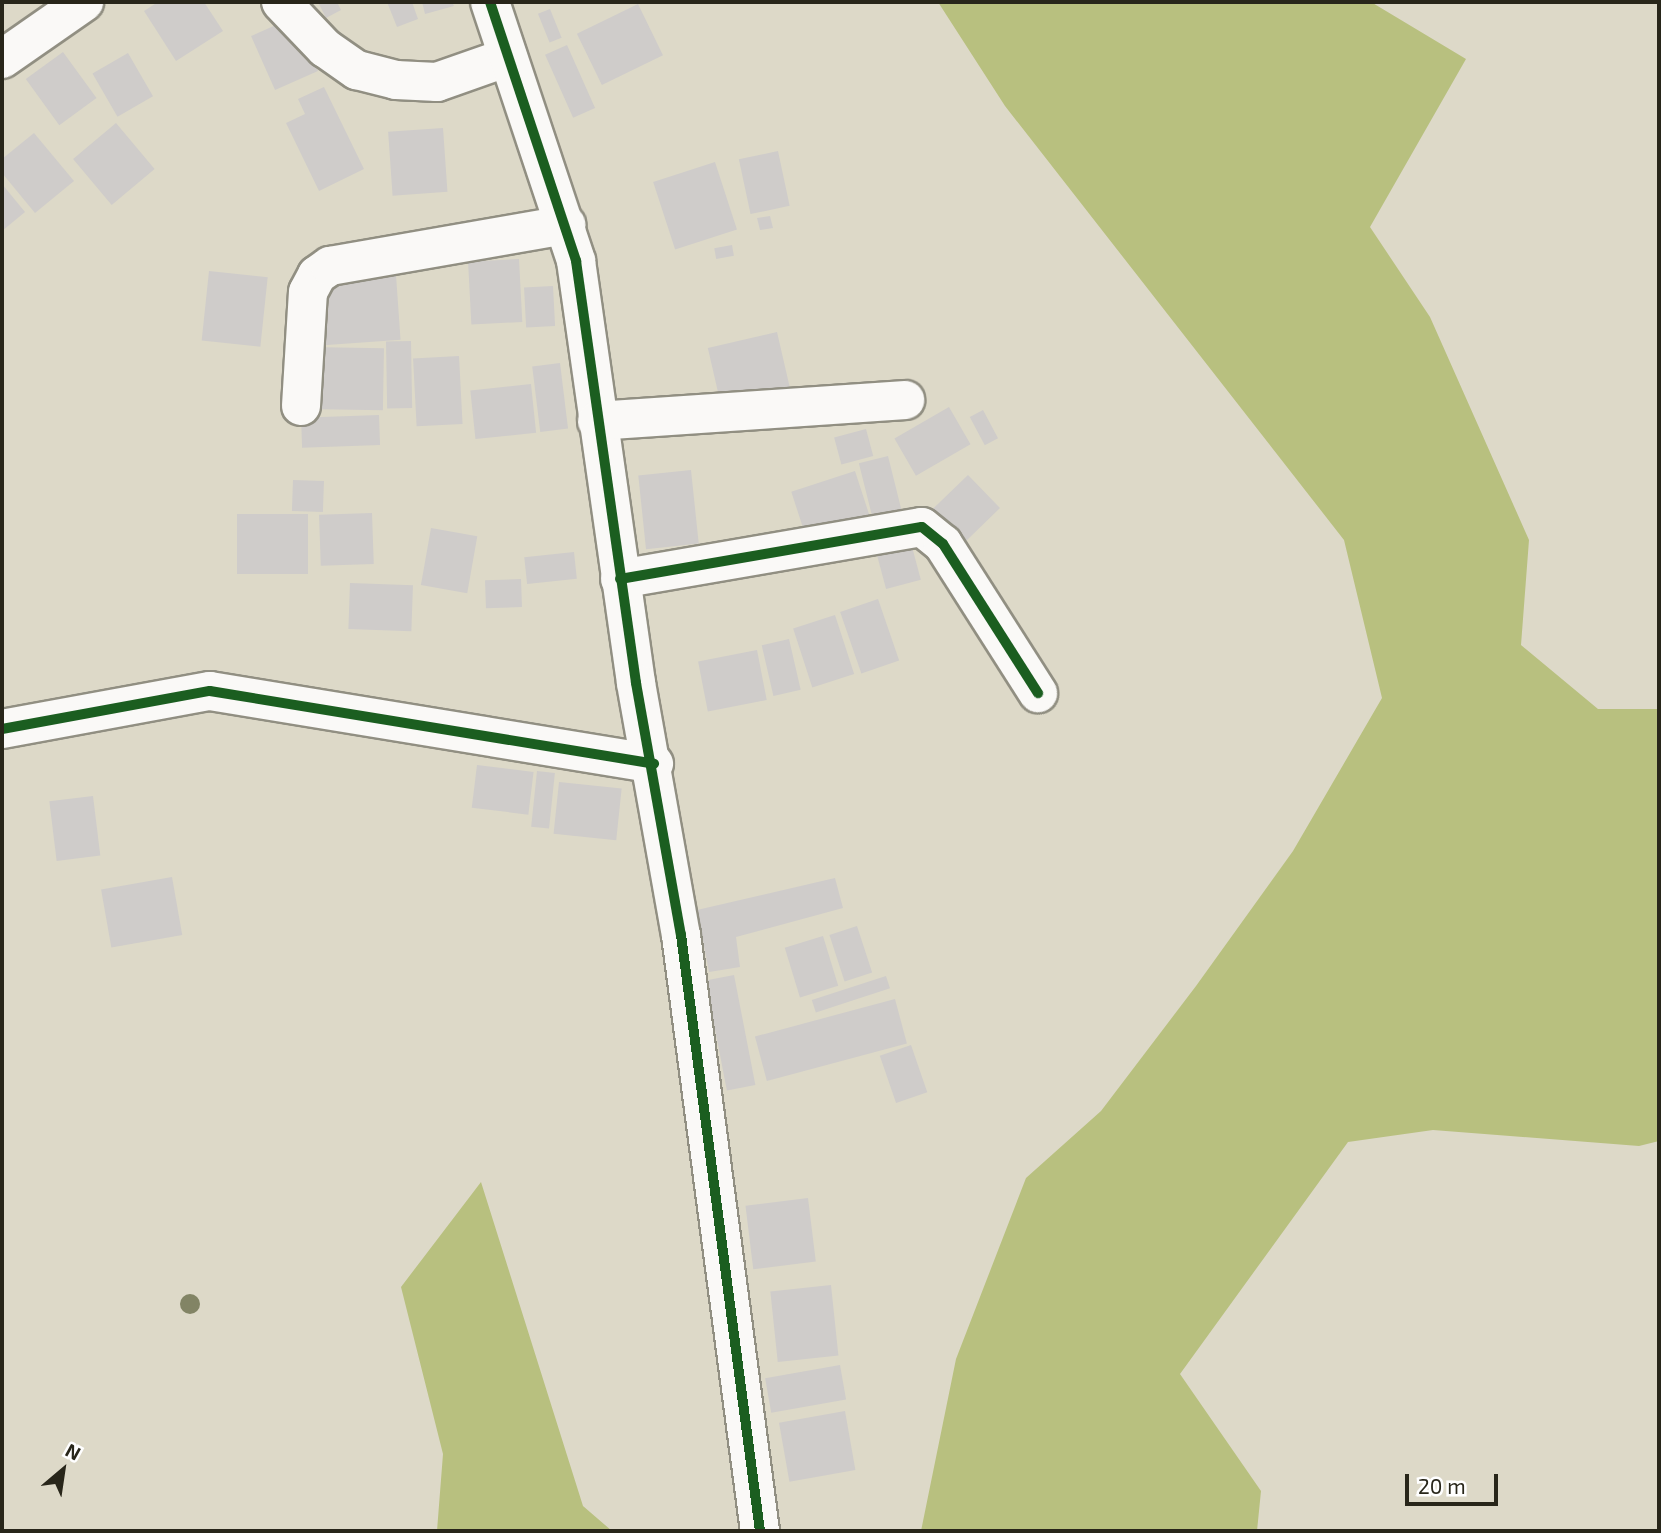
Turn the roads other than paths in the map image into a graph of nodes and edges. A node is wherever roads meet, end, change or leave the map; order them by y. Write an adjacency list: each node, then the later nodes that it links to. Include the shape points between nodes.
1 (85, 2): 5 (street)
2 (281, 2): 4 (street, via 325,48 357,70 396,80 437,82)
3 (490, 2): 4 (street)
4 (508, 57): 6 (street)
5 (2, 60)
6 (566, 225): 8 (street, via 330,266 317,275 308,292); 9 (street)
7 (905, 400): 9 (street)
8 (301, 406)
9 (597, 421): 10 (street)
10 (620, 579): 11 (street, via 922,527 943,544); 13 (street)
11 (1038, 694)
12 (2, 729): 13 (street, via 211,691)
13 (654, 764): 14 (street)
14 (760, 1531)

